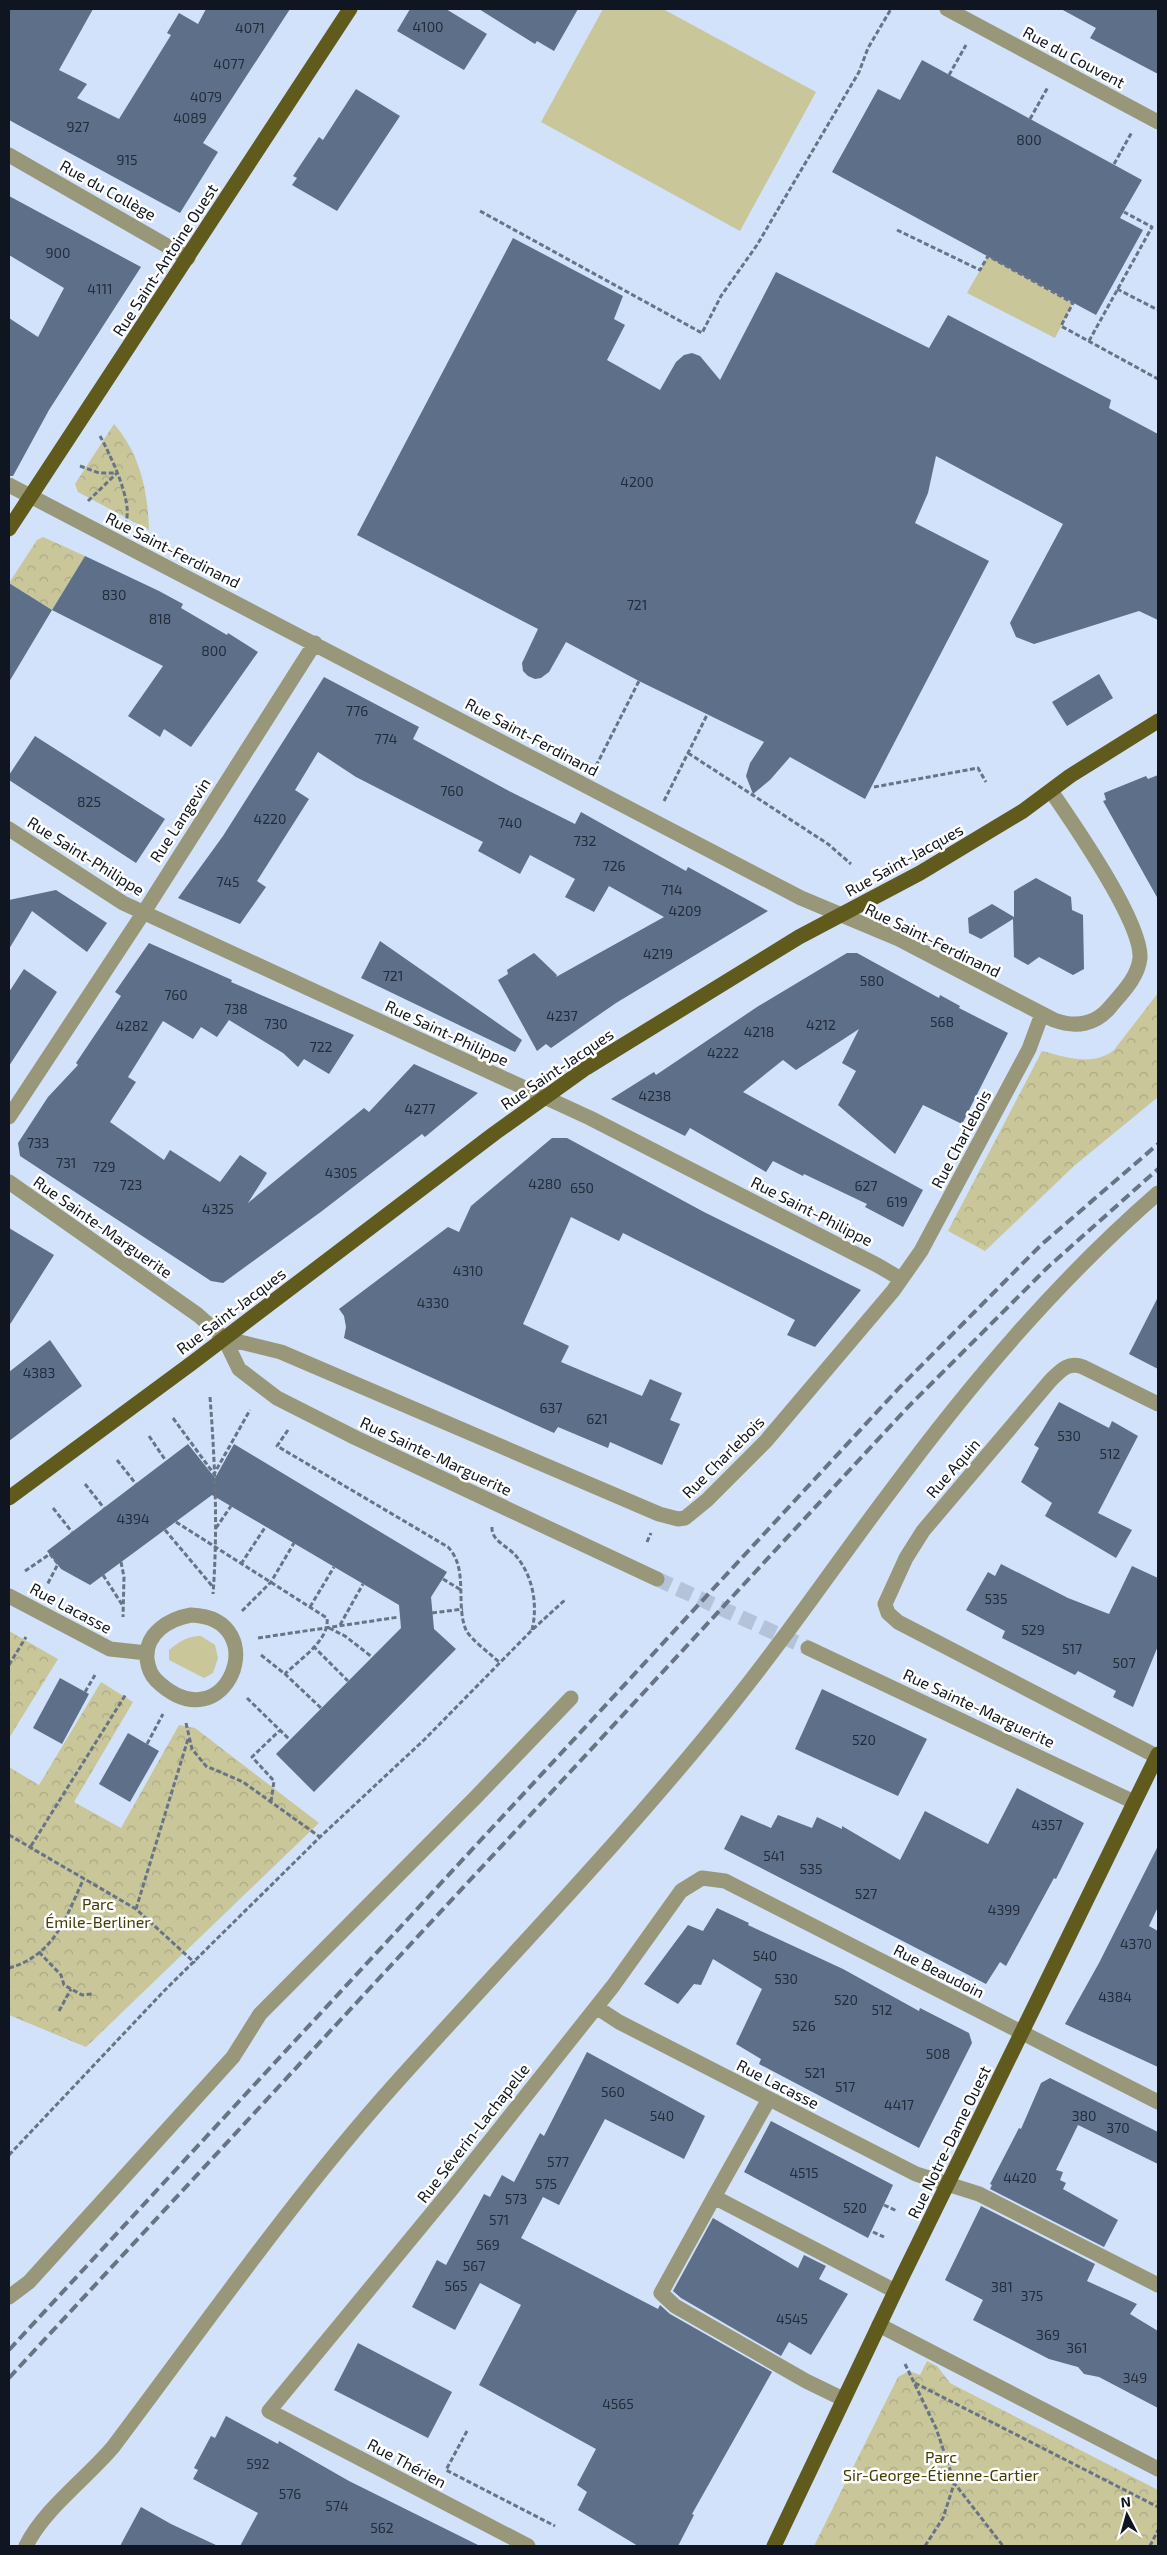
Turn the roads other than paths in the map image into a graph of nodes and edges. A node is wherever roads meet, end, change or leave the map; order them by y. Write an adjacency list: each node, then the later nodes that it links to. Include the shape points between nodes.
1 (350, 9): 5 (main road, Rue Saint-Antoine Ouest)
2 (947, 9): 3 (street, Rue du Couvent)
3 (1158, 122)
4 (9, 155): 5 (street, Rue du Collège)
5 (188, 258): 7 (main road, Rue Saint-Antoine Ouest)
6 (9, 485): 7 (street, Rue Saint-Ferdinand)
7 (30, 496): 8 (main road, Rue Saint-Antoine Ouest); 9 (street, Rue Saint-Ferdinand)
8 (9, 529)
9 (315, 643): 13 (street, Rue Langevin); 14 (street, Rue Saint-Ferdinand, via 801,898)
10 (1158, 721): 11 (main road, Rue Saint-Jacques)
11 (1051, 791): 14 (main road, Rue Saint-Jacques, via 920,873); 15 (street, via 1129,916 1137,936 1140,958 1131,982 1096,1020 1079,1026)
12 (9, 829): 13 (street, Rue Saint-Philippe, via 116,898)
13 (144, 912): 16 (street, Rue Saint-Philippe); 17 (street, Rue Langevin)
14 (841, 915): 15 (street, Rue Saint-Ferdinand, via 899,939); 16 (main road, Rue Saint-Jacques, via 799,937 611,1052)
15 (1042, 1014): 20 (street, Rue Charlebois, via 1029,1049 921,1251)
16 (544, 1097): 20 (street, Rue Saint-Philippe, via 678,1162); 21 (main road, Rue Saint-Jacques)
17 (9, 1117)
18 (9, 1182): 21 (street, Rue Sainte-Marguerite, via 180,1302)
19 (1158, 1194): 46 (street, via 1040,1306 892,1489 733,1704 623,1834 350,2137 113,2447 35,2529)
20 (901, 1279): 24 (street, Rue Charlebois, via 766,1441)
21 (224, 1338): 23 (main road, Rue Saint-Jacques); 24 (street, Rue Sainte-Marguerite, via 281,1352 659,1514); 25 (street, Rue Sainte-Marguerite, via 239,1369 277,1398)
22 (1158, 1404): 30 (street, Rue Aquin, via 1083,1367 1069,1366 1050,1381 923,1531 887,1596 886,1608 898,1622)
23 (9, 1498)
24 (685, 1518)
25 (657, 1579)
26 (9, 1596): 28 (street, Rue Lacasse, via 110,1649)
27 (808, 1648): 31 (street, Rue Sainte-Marguerite)
28 (147, 1653): 28 (street, via 148,1666 154,1678 180,1696 193,1699 206,1698 223,1688 234,1671 237,1657 227,1631 200,1615 178,1618 158,1630)
29 (570, 1698): 41 (street, via 260,2014 233,2057 29,2282)
30 (1158, 1756): 31 (main road, Rue Notre-Dame Ouest)
31 (1134, 1802): 34 (main road, Rue Notre-Dame Ouest)
32 (702, 1878): 33 (street, Rue Séverin-Lachapelle, via 681,1891); 34 (street, Rue Beaudoin, via 731,1884)
33 (596, 2007): 35 (street, Rue Lacasse); 44 (street, Rue Séverin-Lachapelle)
34 (1022, 2033): 36 (street, Rue Beaudoin); 37 (main road, Rue Notre-Dame Ouest)
35 (768, 2099): 37 (street, Rue Lacasse, via 916,2174); 38 (street)
36 (1158, 2102)
37 (947, 2184): 39 (street, Rue Lacasse, via 979,2194); 40 (main road, Rue Notre-Dame Ouest)
38 (714, 2197): 40 (street); 43 (street, via 661,2293 684,2310)
39 (1158, 2285)
40 (895, 2291): 42 (main road, Rue Notre-Dame Ouest)
41 (9, 2297)
42 (879, 2325): 43 (main road, Rue Notre-Dame Ouest); 45 (street)
43 (843, 2399): 48 (main road, Rue Notre-Dame Ouest)
44 (269, 2411): 47 (street, Rue Thérien)
45 (1158, 2469)
46 (26, 2546)
47 (528, 2546)
48 (774, 2546)

